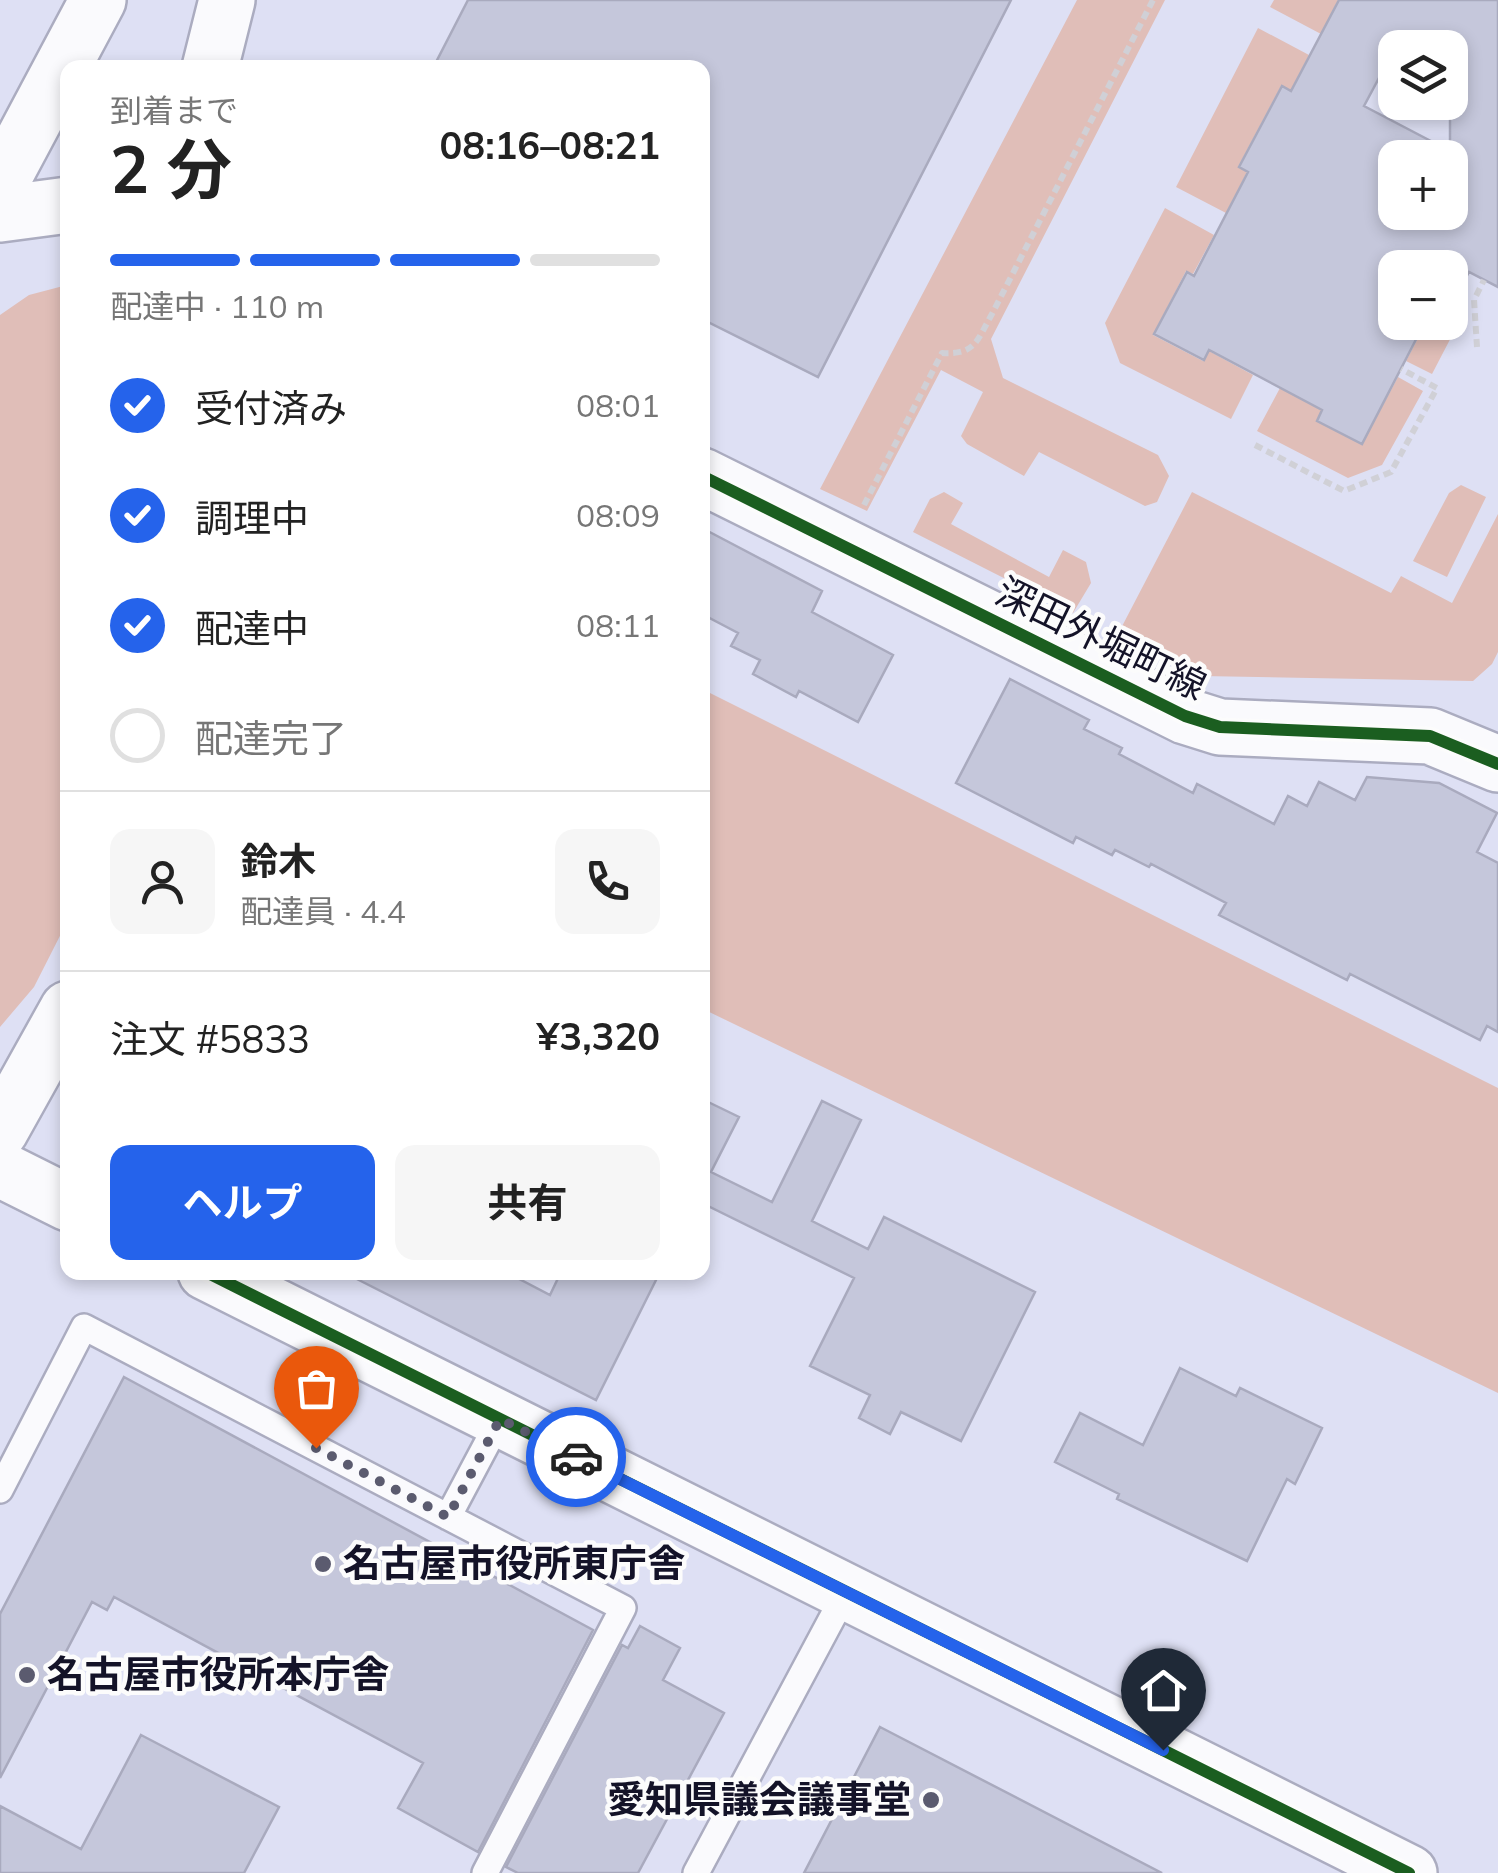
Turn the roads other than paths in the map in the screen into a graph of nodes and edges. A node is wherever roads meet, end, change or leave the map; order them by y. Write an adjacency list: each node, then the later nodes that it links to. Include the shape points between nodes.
1 (98, 0): 3 (street)
2 (227, 0): 4 (street)
3 (66, 60)
4 (212, 60)
5 (60, 71): 6 (street)
6 (0, 184)
7 (60, 206): 8 (street)
8 (0, 214)
9 (710, 480): 10 (street, 深田外堀町線, via 1185,716 1220,728 1430,736)
10 (1496, 756)
11 (60, 1023): 12 (street)
12 (0, 1130)
13 (0, 1169): 14 (street)
14 (60, 1199)
15 (222, 1280): 16 (street)
16 (500, 1419): 18 (lane); 19 (street)
17 (0, 1490): 18 (lane, via 84,1327)
18 (448, 1517): 20 (lane, via 623,1608)
19 (846, 1592): 21 (lane); 22 (street)
20 (485, 1873)
21 (696, 1873)
22 (1409, 1873)

